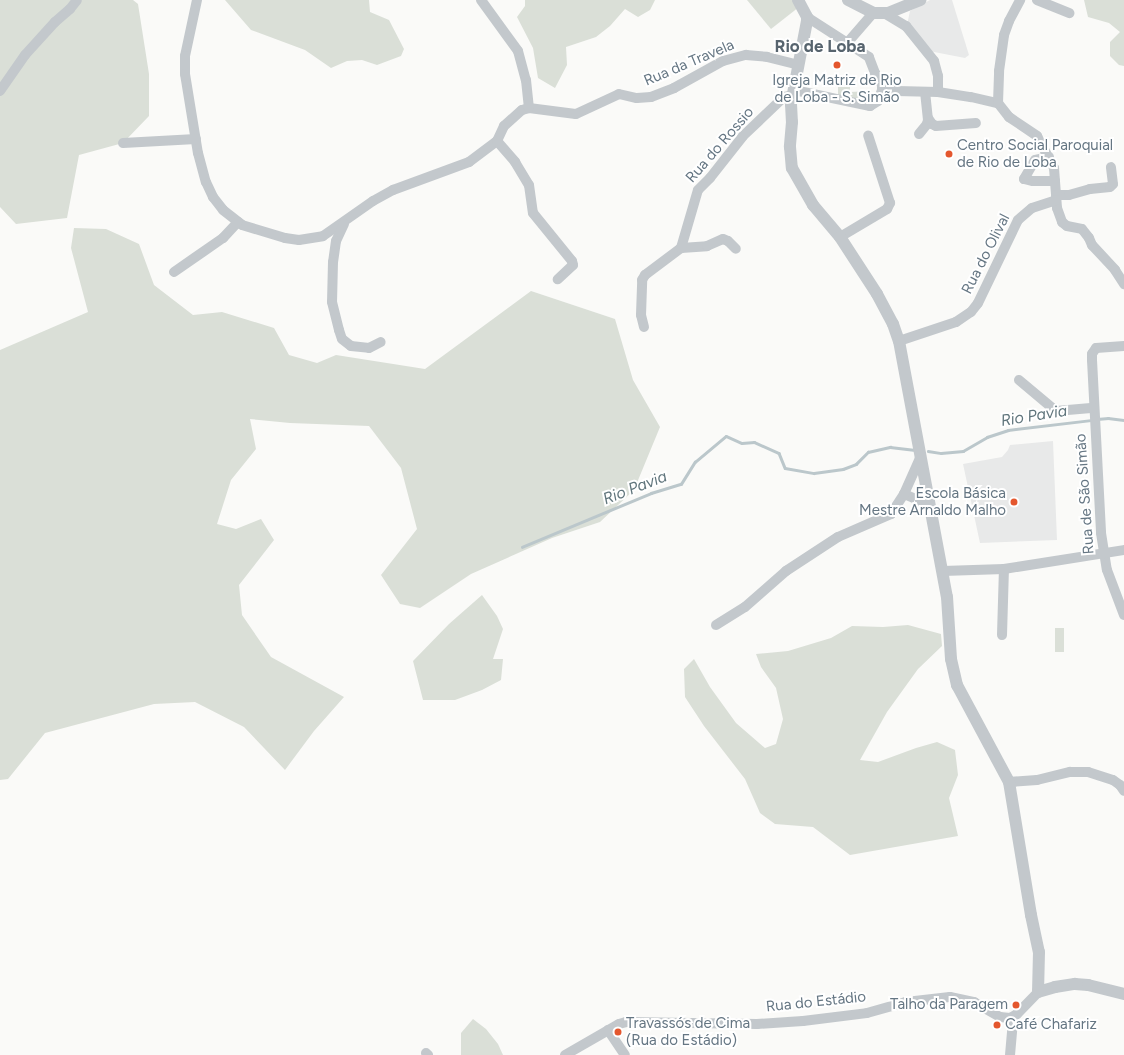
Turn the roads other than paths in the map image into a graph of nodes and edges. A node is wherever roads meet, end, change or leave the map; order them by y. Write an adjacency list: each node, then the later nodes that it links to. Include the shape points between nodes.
1 (77, 0): 15 (street, via 25,55)
2 (197, 0): 25 (street, via 185,56 185,74)
3 (481, 0): 20 (street, via 518,51 524,72)
4 (798, 0): 11 (street)
5 (848, 0): 9 (street)
6 (920, 0): 9 (street, via 896,11)
7 (1020, 0): 19 (street, via 1004,35 998,70)
8 (1037, 0): 10 (street)
9 (879, 13): 12 (street); 18 (street, via 906,26 934,61 938,76)
10 (1069, 13)
11 (807, 17): 12 (street); 13 (street)
12 (848, 42): 14 (street, via 869,57)
13 (799, 65): 16 (street); 20 (street, Rua da Travela, via 758,55 746,55 723,61 674,88 651,97 637,98 619,94 576,114)
14 (882, 85): 16 (street, via 878,101 870,106); 17 (street, via 897,91)
15 (0, 91)
16 (794, 92): 34 (street, via 790,147 792,168 813,205); 35 (street, Rua do Rossio, via 784,97 743,136 698,190)
17 (925, 92): 18 (street); 21 (street)
18 (938, 92): 19 (street, via 971,96)
19 (998, 103): 28 (street, via 1009,117 1037,136)
20 (528, 108): 26 (street, via 504,126)
21 (928, 118): 22 (street, via 936,126); 23 (street, via 927,124)
22 (976, 123)
23 (919, 134)
24 (868, 135): 34 (street, via 890,203 887,209)
25 (196, 139): 27 (street); 32 (street, via 202,168 213,197 223,210)
26 (497, 141): 33 (street, via 469,162 393,190); 38 (street, via 515,162 529,185 533,213 572,261 573,265)
27 (123, 143)
28 (1048, 157): 30 (street, via 1054,168); 30 (street, via 1035,160 1024,179)
29 (1112, 167): 31 (street, Rua do Olival, via 1113,184 1110,187)
30 (1055, 182): 31 (street)
31 (1056, 197): 39 (street, via 1059,218 1067,226 1082,229); 41 (street, Rua do Olival, via 1032,208 1018,220 972,312 956,322)
32 (238, 222): 33 (street, via 272,235 299,240 324,236); 37 (street, via 223,238)
33 (345, 222): 42 (street, via 336,241 333,262 332,302 339,330 342,339 351,346 369,348)
34 (840, 237): 41 (street, via 889,314)
35 (681, 248): 36 (street, via 707,246 723,239 728,240); 40 (street, via 642,280 641,315)
36 (736, 249)
37 (174, 272)
38 (558, 279)
39 (1124, 284)
40 (644, 327)
41 (899, 341): 46 (street)
42 (381, 342)
43 (1124, 346): 45 (street, Rua de São Simão, via 1103,347 1094,351)
44 (1019, 380): 45 (street, via 1056,410)
45 (1094, 408): 50 (street, Rua de São Simão)
46 (922, 456): 47 (street); 48 (street)
47 (904, 494): 48 (street); 54 (street, via 891,514 838,537 786,571 745,607)
48 (930, 505): 52 (street)
49 (1124, 550): 50 (street)
50 (1104, 553): 51 (street); 53 (street, Rua de São Simão, via 1107,570)
51 (1004, 569): 52 (street); 55 (street)
52 (943, 571): 56 (street, via 949,612 951,659 957,686)
53 (1124, 616)
54 (716, 625)
55 (1002, 634)
56 (1009, 782): 57 (street, via 1037,780 1070,772 1088,772 1113,780); 58 (street, via 1039,952)
57 (1124, 791)
58 (1038, 992): 59 (street, via 1075,984); 60 (street)
59 (1124, 994)
60 (1013, 1017): 61 (street, Rua do Estádio, via 1000,1017 974,1002 950,997 906,1002 867,1013 803,1021 757,1024 626,1022); 64 (street)
61 (608, 1030): 62 (street, Rua do Estádio); 63 (street)
62 (565, 1055)
63 (625, 1055)
64 (1010, 1055)

